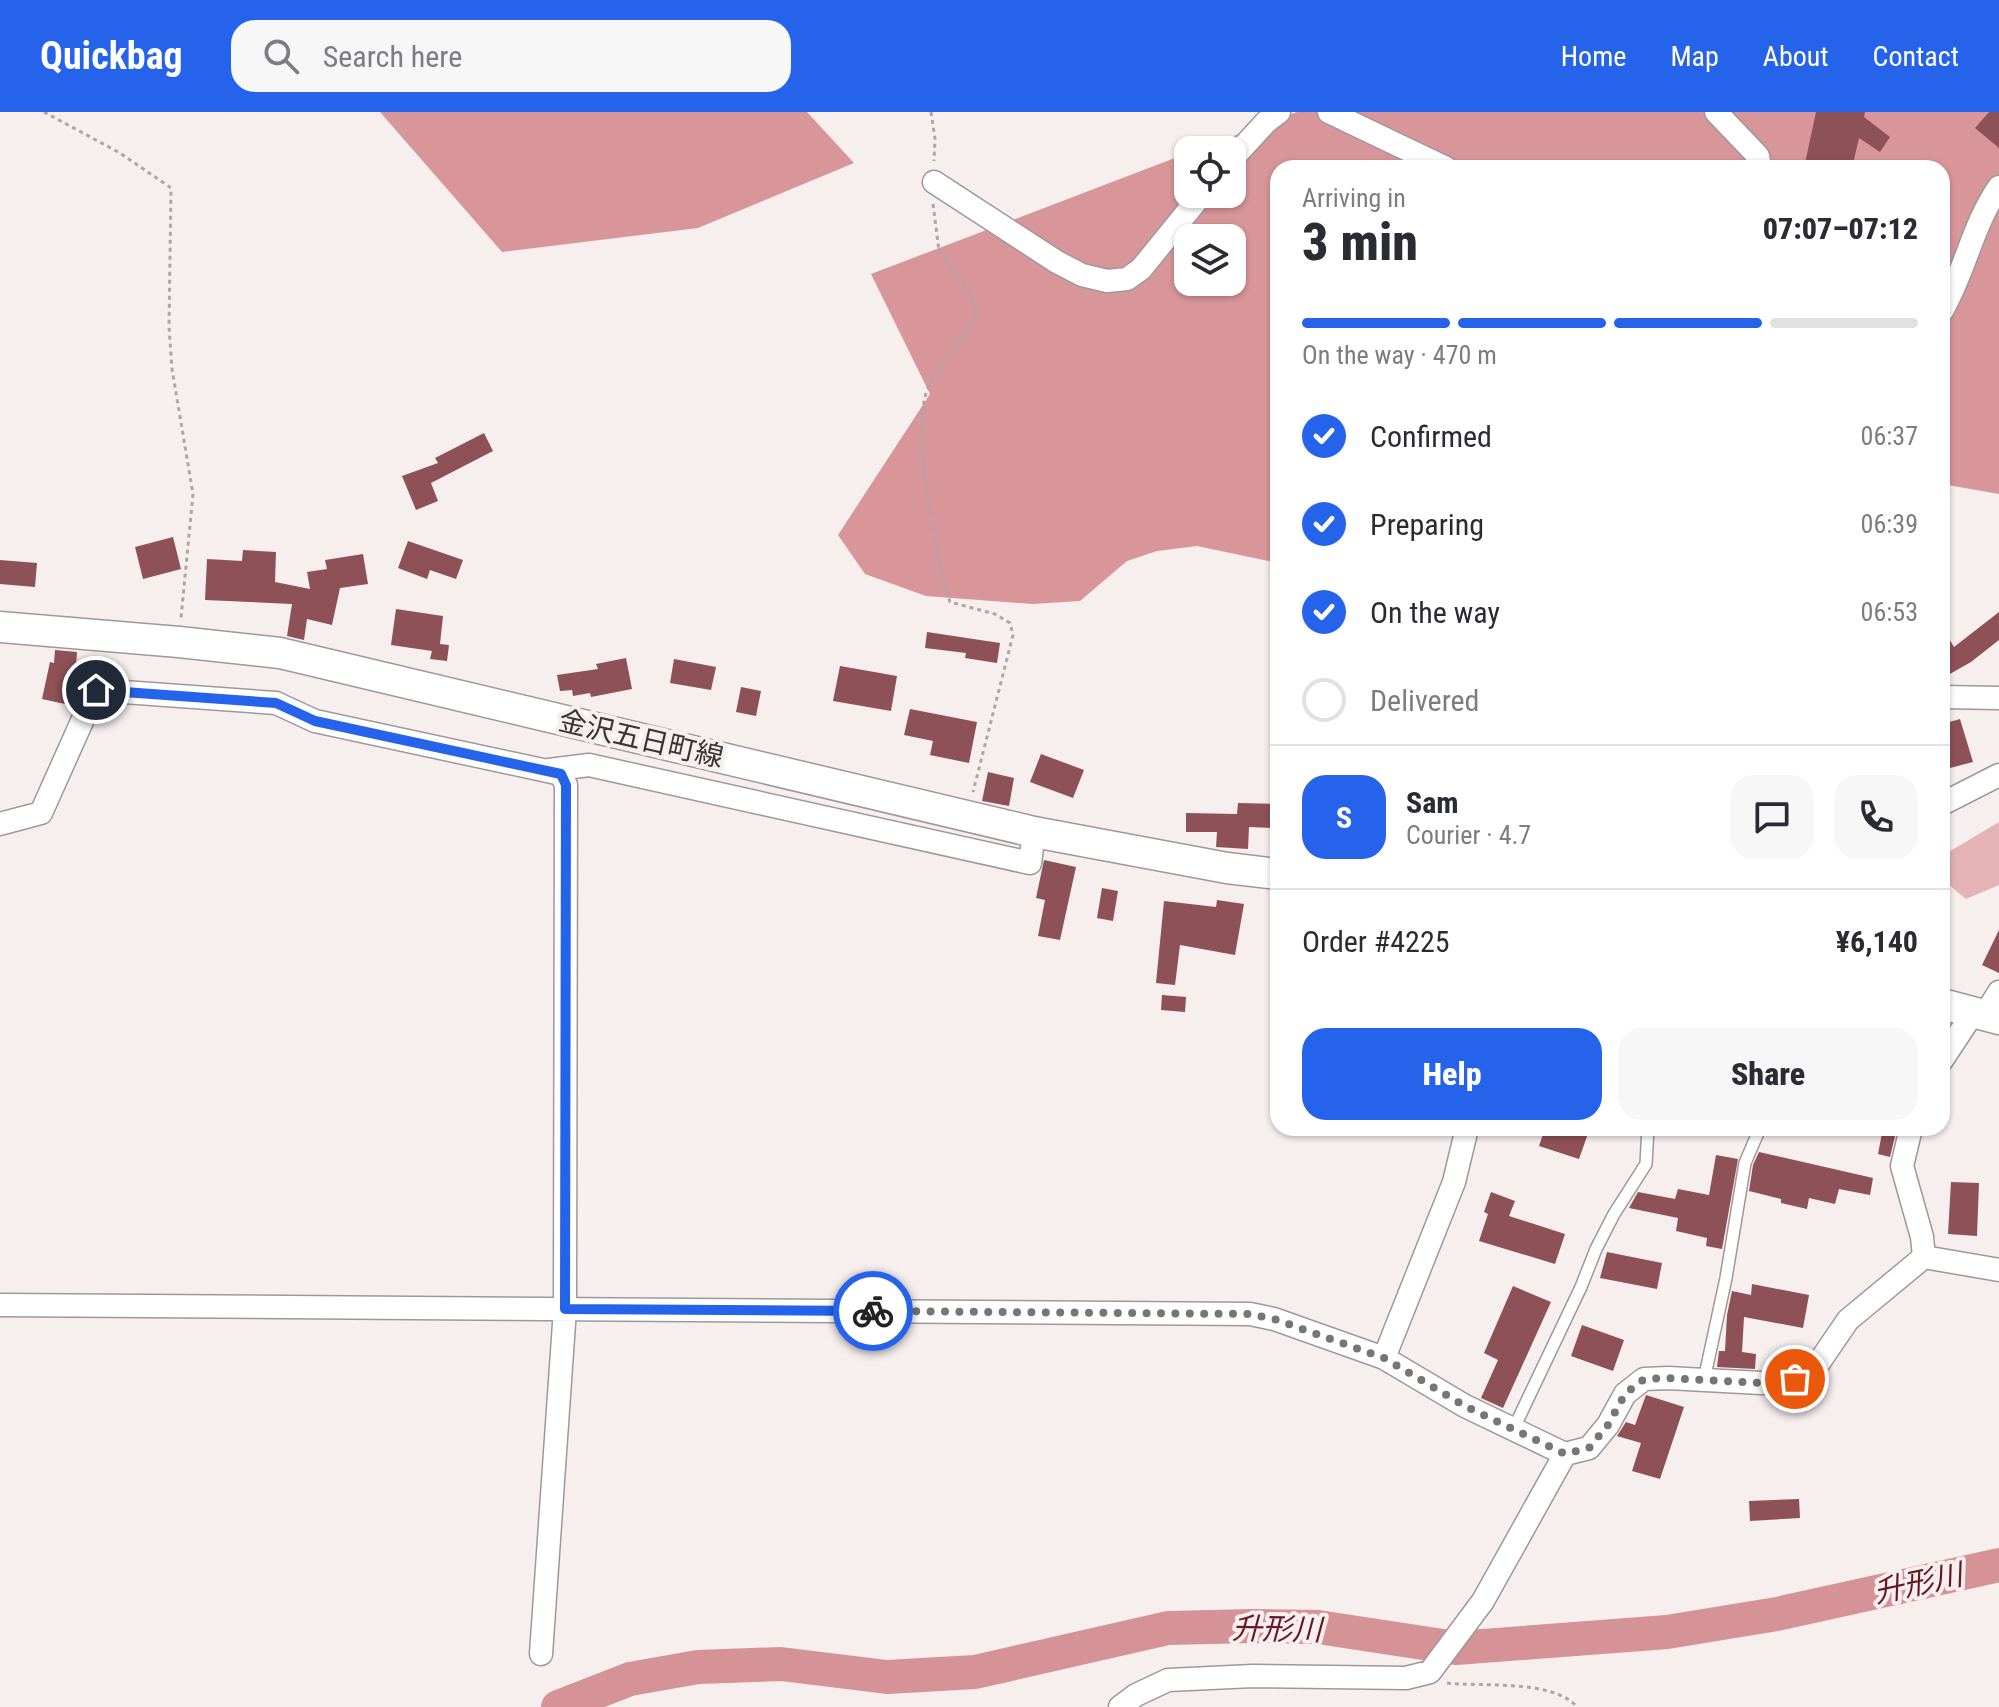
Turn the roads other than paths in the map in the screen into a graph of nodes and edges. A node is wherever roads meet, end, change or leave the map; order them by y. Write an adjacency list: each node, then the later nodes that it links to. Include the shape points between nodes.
1 (1279, 112): 4 (street)
2 (1329, 112): 5 (street)
3 (1716, 112): 6 (street)
4 (1246, 144)
5 (1429, 160)
6 (1759, 160)
7 (934, 182): 9 (street, via 1057,262 1107,281 1127,279 1141,269)
8 (1999, 187): 10 (street)
9 (1191, 208)
10 (1950, 297)
11 (0, 627): 18 (main road, 金沢五日町線, via 280,653)
12 (1950, 697): 13 (street)
13 (1999, 698)
14 (549, 770): 17 (street, via 315,721 276,703 96,690 41,813); 18 (street, via 589,765 1030,863); 30 (street, via 561,774 566,785)
15 (1999, 775): 16 (street)
16 (1950, 800)
17 (0, 824)
18 (1034, 832): 19 (main road, 金沢五日町線)
19 (1270, 873)
20 (1950, 1005): 21 (main road)
21 (1989, 1010): 22 (street)
22 (1950, 1051)
23 (1465, 1136): 31 (street, via 1454,1182)
24 (1648, 1136): 33 (lane, via 1646,1164 1596,1249)
25 (1757, 1136): 32 (lane, via 1745,1163)
26 (1909, 1136): 27 (street, via 1902,1166)
27 (1924, 1257): 28 (street); 32 (street, via 1848,1320 1818,1364 1795,1379)
28 (1999, 1270)
29 (0, 1305): 30 (street)
30 (565, 1309): 31 (street, via 1250,1314); 35 (street)
31 (1384, 1358): 33 (street)
32 (1704, 1380): 34 (street, via 1644,1379 1625,1394 1589,1448)
33 (1513, 1430): 34 (street)
34 (1565, 1454): 36 (street, via 1437,1677 1168,1680)
35 (541, 1654)
36 (1120, 1707)

